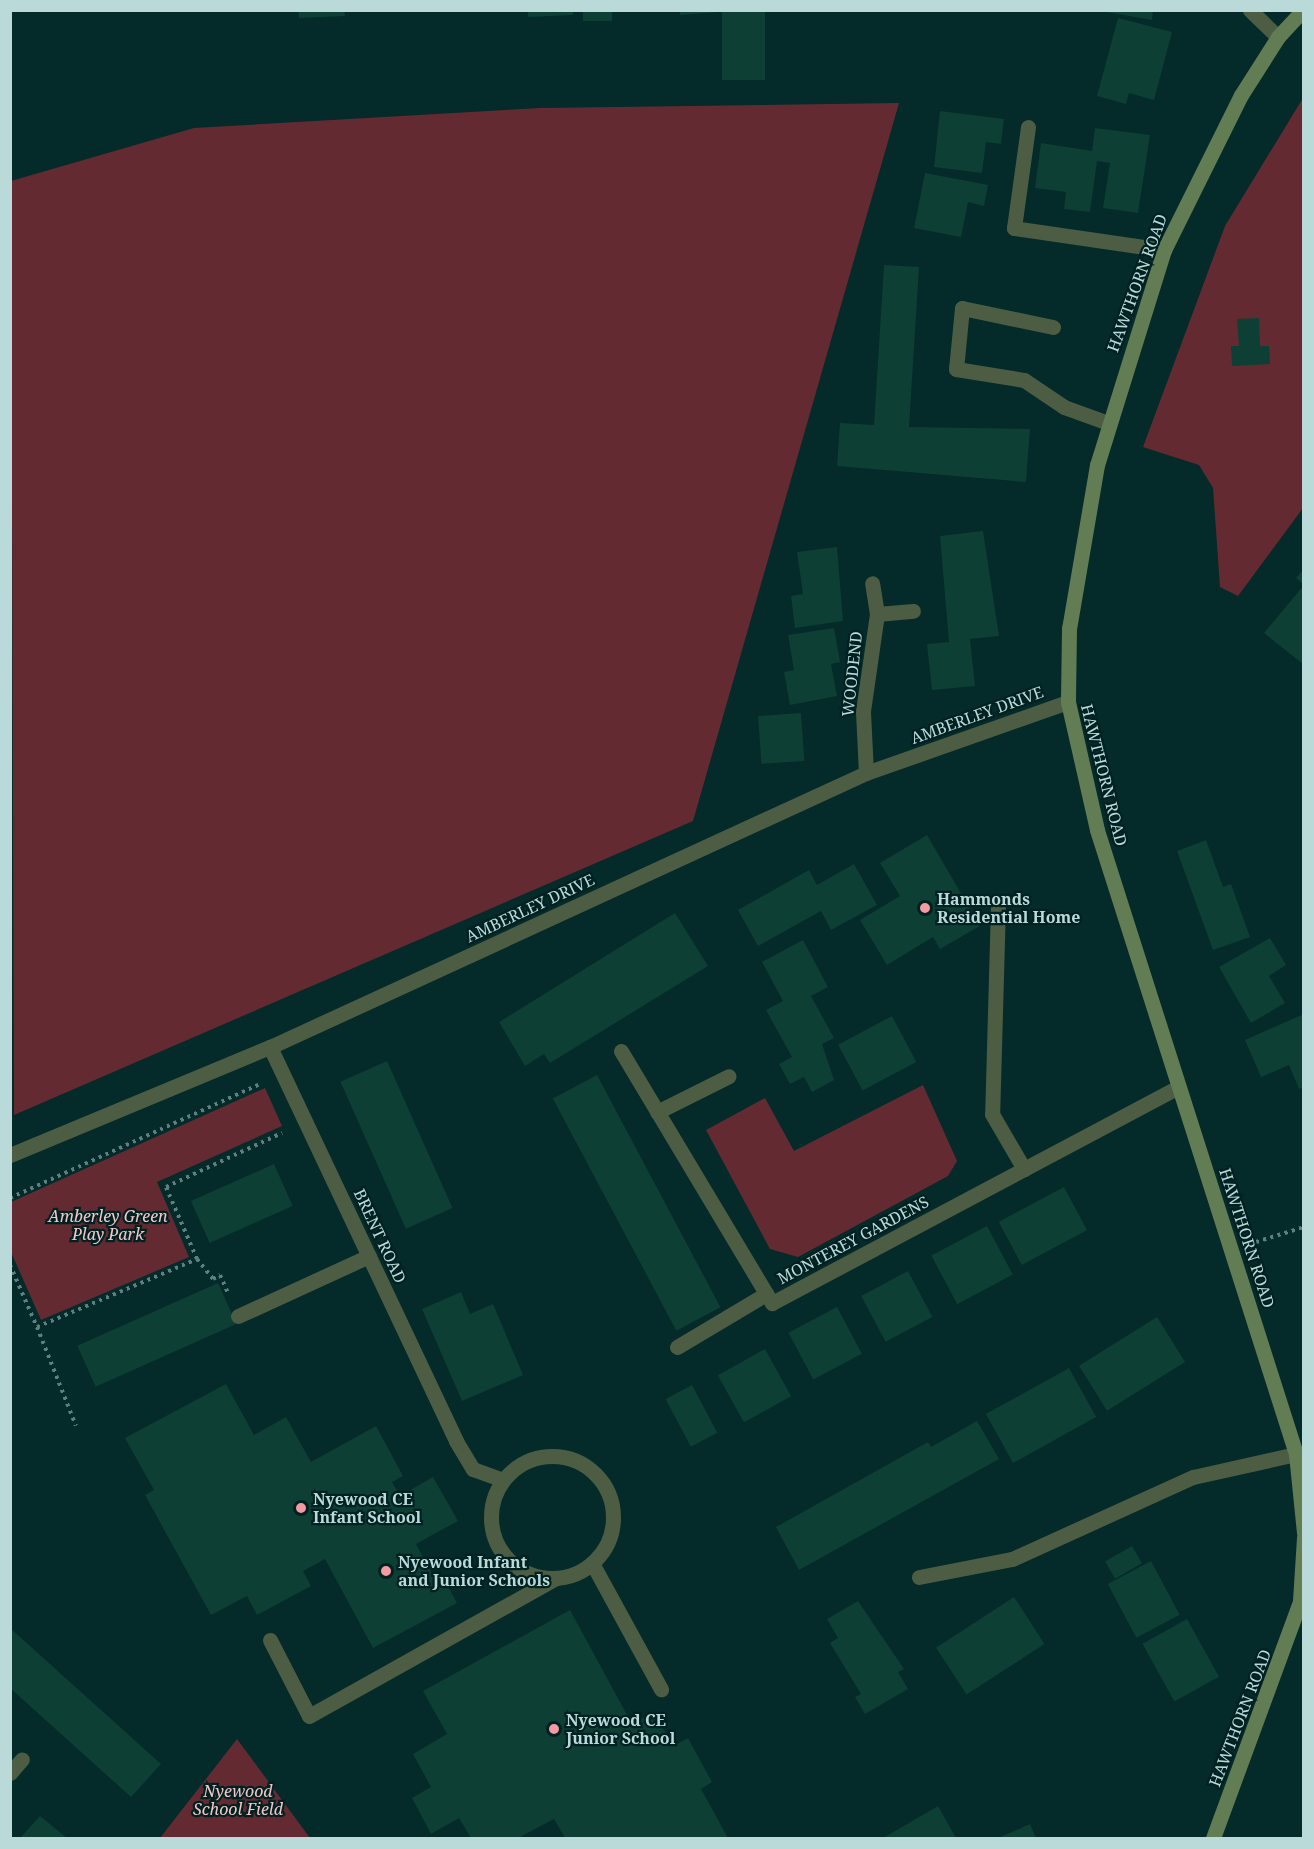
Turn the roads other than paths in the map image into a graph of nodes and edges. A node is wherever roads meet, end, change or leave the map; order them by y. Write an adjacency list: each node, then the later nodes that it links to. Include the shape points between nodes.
1 (1250, 10): 3 (street)
2 (1303, 10): 3 (street, HAWTHORN ROAD)
3 (1278, 37): 5 (street, HAWTHORN ROAD, via 1236,104)
4 (1028, 127): 5 (street, via 1014,228)
5 (1164, 250): 7 (street, HAWTHORN ROAD)
6 (1053, 327): 7 (street, via 962,308 956,369 1024,380 1064,407)
7 (1108, 423): 11 (street, HAWTHORN ROAD, via 1075,574)
8 (872, 583): 10 (street, WOODEND)
9 (913, 611): 10 (street, WOODEND)
10 (877, 614): 12 (street, WOODEND, via 863,711)
11 (1068, 702): 12 (street, AMBERLEY DRIVE); 17 (street, HAWTHORN ROAD, via 1097,830)
12 (866, 773): 14 (street, AMBERLEY DRIVE)
13 (998, 905): 20 (street, via 992,1114)
14 (270, 1047): 19 (street, AMBERLEY DRIVE); 21 (street, BRENT ROAD)
15 (621, 1051): 18 (street, MONTEREY GARDENS)
16 (729, 1076): 18 (street)
17 (1178, 1087): 20 (street, MONTEREY GARDENS); 25 (street, HAWTHORN ROAD)
18 (657, 1112): 22 (street, MONTEREY GARDENS)
19 (10, 1155)
20 (1023, 1169): 22 (street, MONTEREY GARDENS, via 772,1303)
21 (369, 1256): 23 (street); 26 (street, BRENT ROAD, via 456,1441 473,1469)
22 (766, 1294): 24 (street)
23 (238, 1316)
24 (677, 1347)
25 (1296, 1454): 27 (street, HAWTHORN ROAD); 29 (street, via 1193,1477 1023,1554)
26 (503, 1480): 28 (street, via 527,1461 557,1455 595,1472 613,1508 606,1547); 30 (street, via 490,1517 493,1537 518,1568)
27 (1304, 1535): 35 (street, HAWTHORN ROAD, via 1294,1622)
28 (592, 1563): 30 (street); 32 (street)
29 (919, 1577)
30 (556, 1578): 31 (street, via 309,1716)
31 (270, 1640)
32 (661, 1689)
33 (22, 1759): 34 (street)
34 (10, 1773)
35 (1213, 1839)

